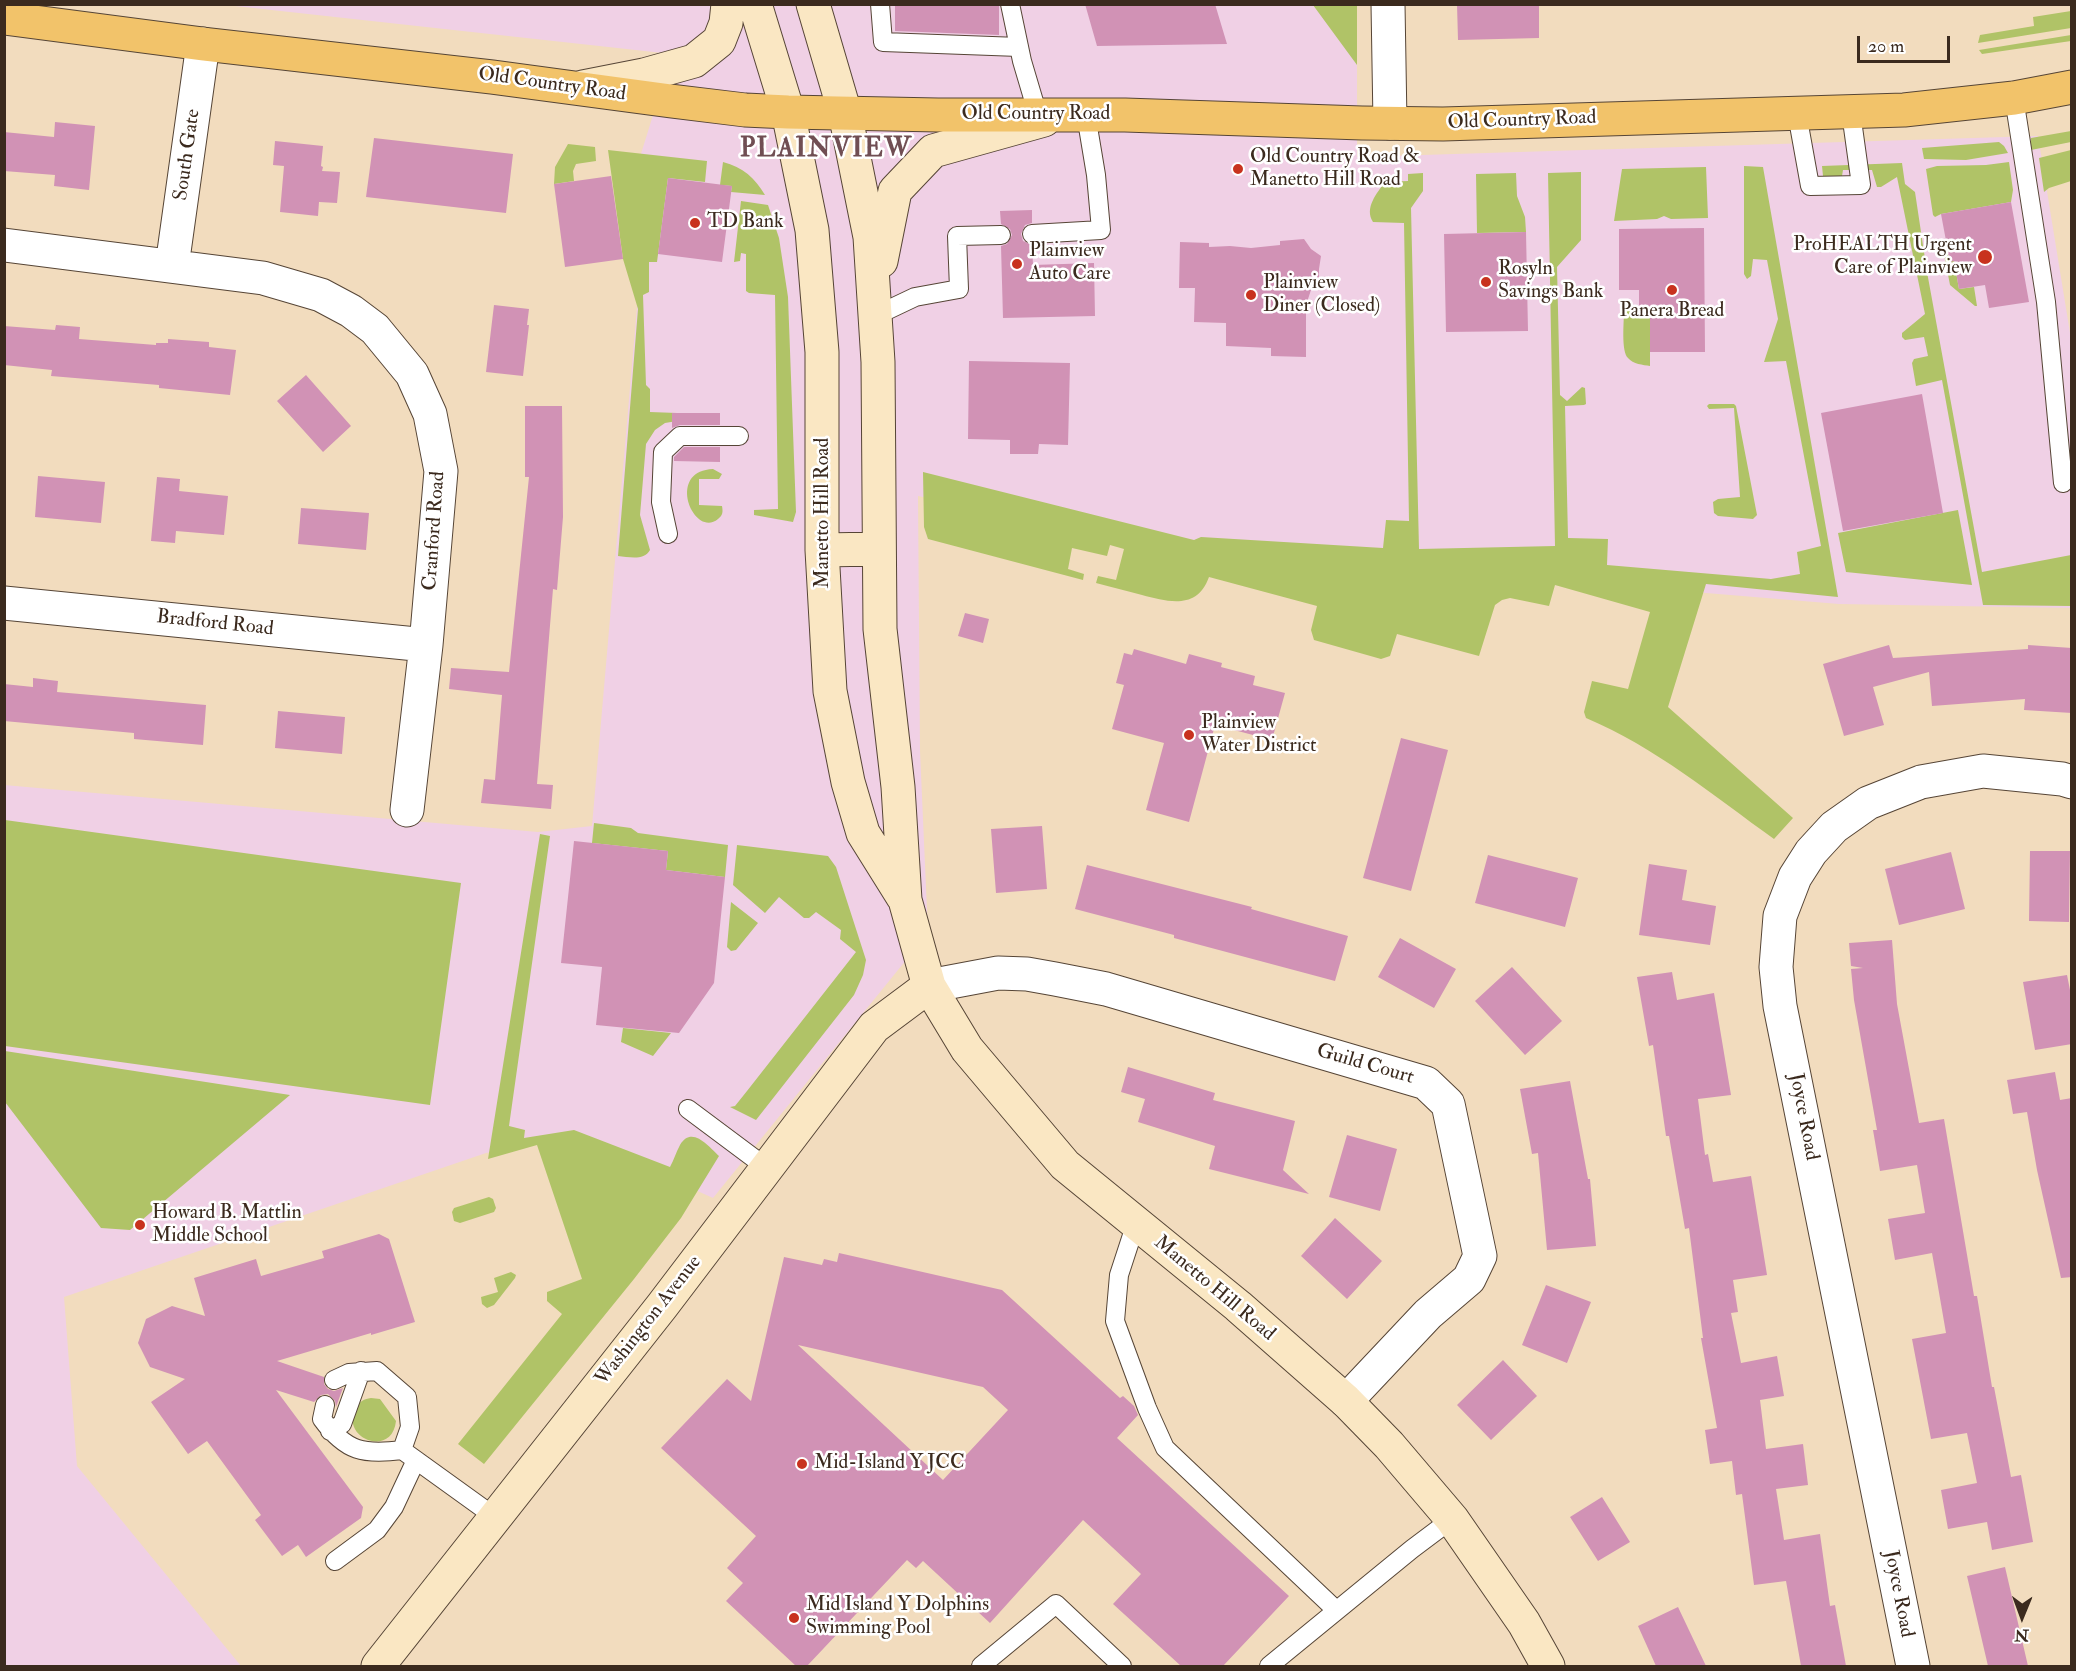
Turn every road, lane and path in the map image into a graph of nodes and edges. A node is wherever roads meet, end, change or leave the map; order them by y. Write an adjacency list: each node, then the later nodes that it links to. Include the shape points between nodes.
1 (728, 4): 11 (main road, via 719,41 694,61)
2 (755, 4): 13 (main road, Manetto Hill Road)
3 (813, 4): 14 (main road, Manetto Hill Road)
4 (880, 4): 9 (lane, via 883,42 964,40)
5 (1010, 4): 9 (lane)
6 (1388, 4): 18 (street)
7 (4, 18): 8 (main road, Old Country Road)
8 (203, 44): 11 (main road, Old Country Road); 22 (street, South Gate)
9 (1019, 47): 17 (lane)
10 (2072, 87): 12 (main road, Old Country Road)
11 (576, 88): 13 (main road, Old Country Road)
12 (2014, 98): 15 (main road, Old Country Road); 25 (lane, via 2046,302)
13 (788, 112): 14 (main road, Old Country Road); 28 (main road, Manetto Hill Road, via 812,230 822,352)
14 (845, 113): 17 (main road, Old Country Road); 23 (main road, Manetto Hill Road, via 870,237)
15 (1851, 113): 16 (main road, Old Country Road); 16 (lane, via 1861,185 1810,186)
16 (1797, 114): 18 (main road, Old Country Road)
17 (1061, 115): 18 (main road, Old Country Road); 19 (lane, via 1096,175 1101,230); 23 (main road, via 933,150 895,191)
18 (1390, 123)
19 (1032, 234)
20 (1001, 235): 23 (lane, via 957,236 959,289)
21 (4, 245): 22 (street, Cranford Road)
22 (172, 266): 30 (street, Cranford Road, via 263,278 321,295 375,329 412,374 430,414 441,471)
23 (874, 307): 27 (main road, Manetto Hill Road)
24 (740, 436): 26 (lane, via 680,436 663,452 661,502)
25 (2063, 483)
26 (668, 534)
27 (879, 549): 28 (main road); 33 (main road, Manetto Hill Road, via 880,628 898,787)
28 (822, 550): 33 (main road, Manetto Hill Road, via 830,691 848,782 863,833)
29 (4, 603): 30 (street, Bradford Road)
30 (426, 645): 32 (street, Cranford Road)
31 (2072, 782): 53 (street, Joyce Road, via 1983,771 1921,782 1868,803 1834,827 1811,852 1795,877 1780,916 1776,967 1780,1006)
32 (407, 810)
33 (905, 900): 34 (main road, Manetto Hill Road)
34 (929, 986): 36 (main road, Washington Avenue, via 874,1027); 37 (main road, Manetto Hill Road, via 967,1050 1065,1164); 40 (street, Guild Court, via 998,973 1027,974 1106,989 1426,1083 1448,1104 1480,1256 1469,1279 1428,1314)
35 (688, 1109): 36 (lane)
36 (767, 1168): 44 (main road, Washington Avenue)
37 (1136, 1223): 40 (main road, Manetto Hill Road); 47 (lane, via 1119,1275 1115,1321 1165,1448)
38 (361, 1371): 39 (lane); 42 (lane, via 342,1424); 43 (lane, via 377,1371 407,1397)
39 (334, 1380)
40 (1346, 1401): 45 (main road, Manetto Hill Road, via 1389,1444)
41 (325, 1405): 42 (lane, via 322,1419)
42 (330, 1431): 43 (lane, via 347,1446)
43 (409, 1455): 44 (lane); 46 (lane, via 394,1507 377,1530)
44 (495, 1517): 48 (main road, Washington Avenue)
45 (1452, 1520): 47 (lane); 52 (main road, Manetto Hill Road, via 1524,1623)
46 (336, 1562)
47 (1336, 1610): 51 (lane)
48 (378, 1666)
49 (981, 1666): 50 (lane, via 1056,1604)
50 (1122, 1666)
51 (1269, 1666)
52 (1548, 1666)
53 (1913, 1666)

